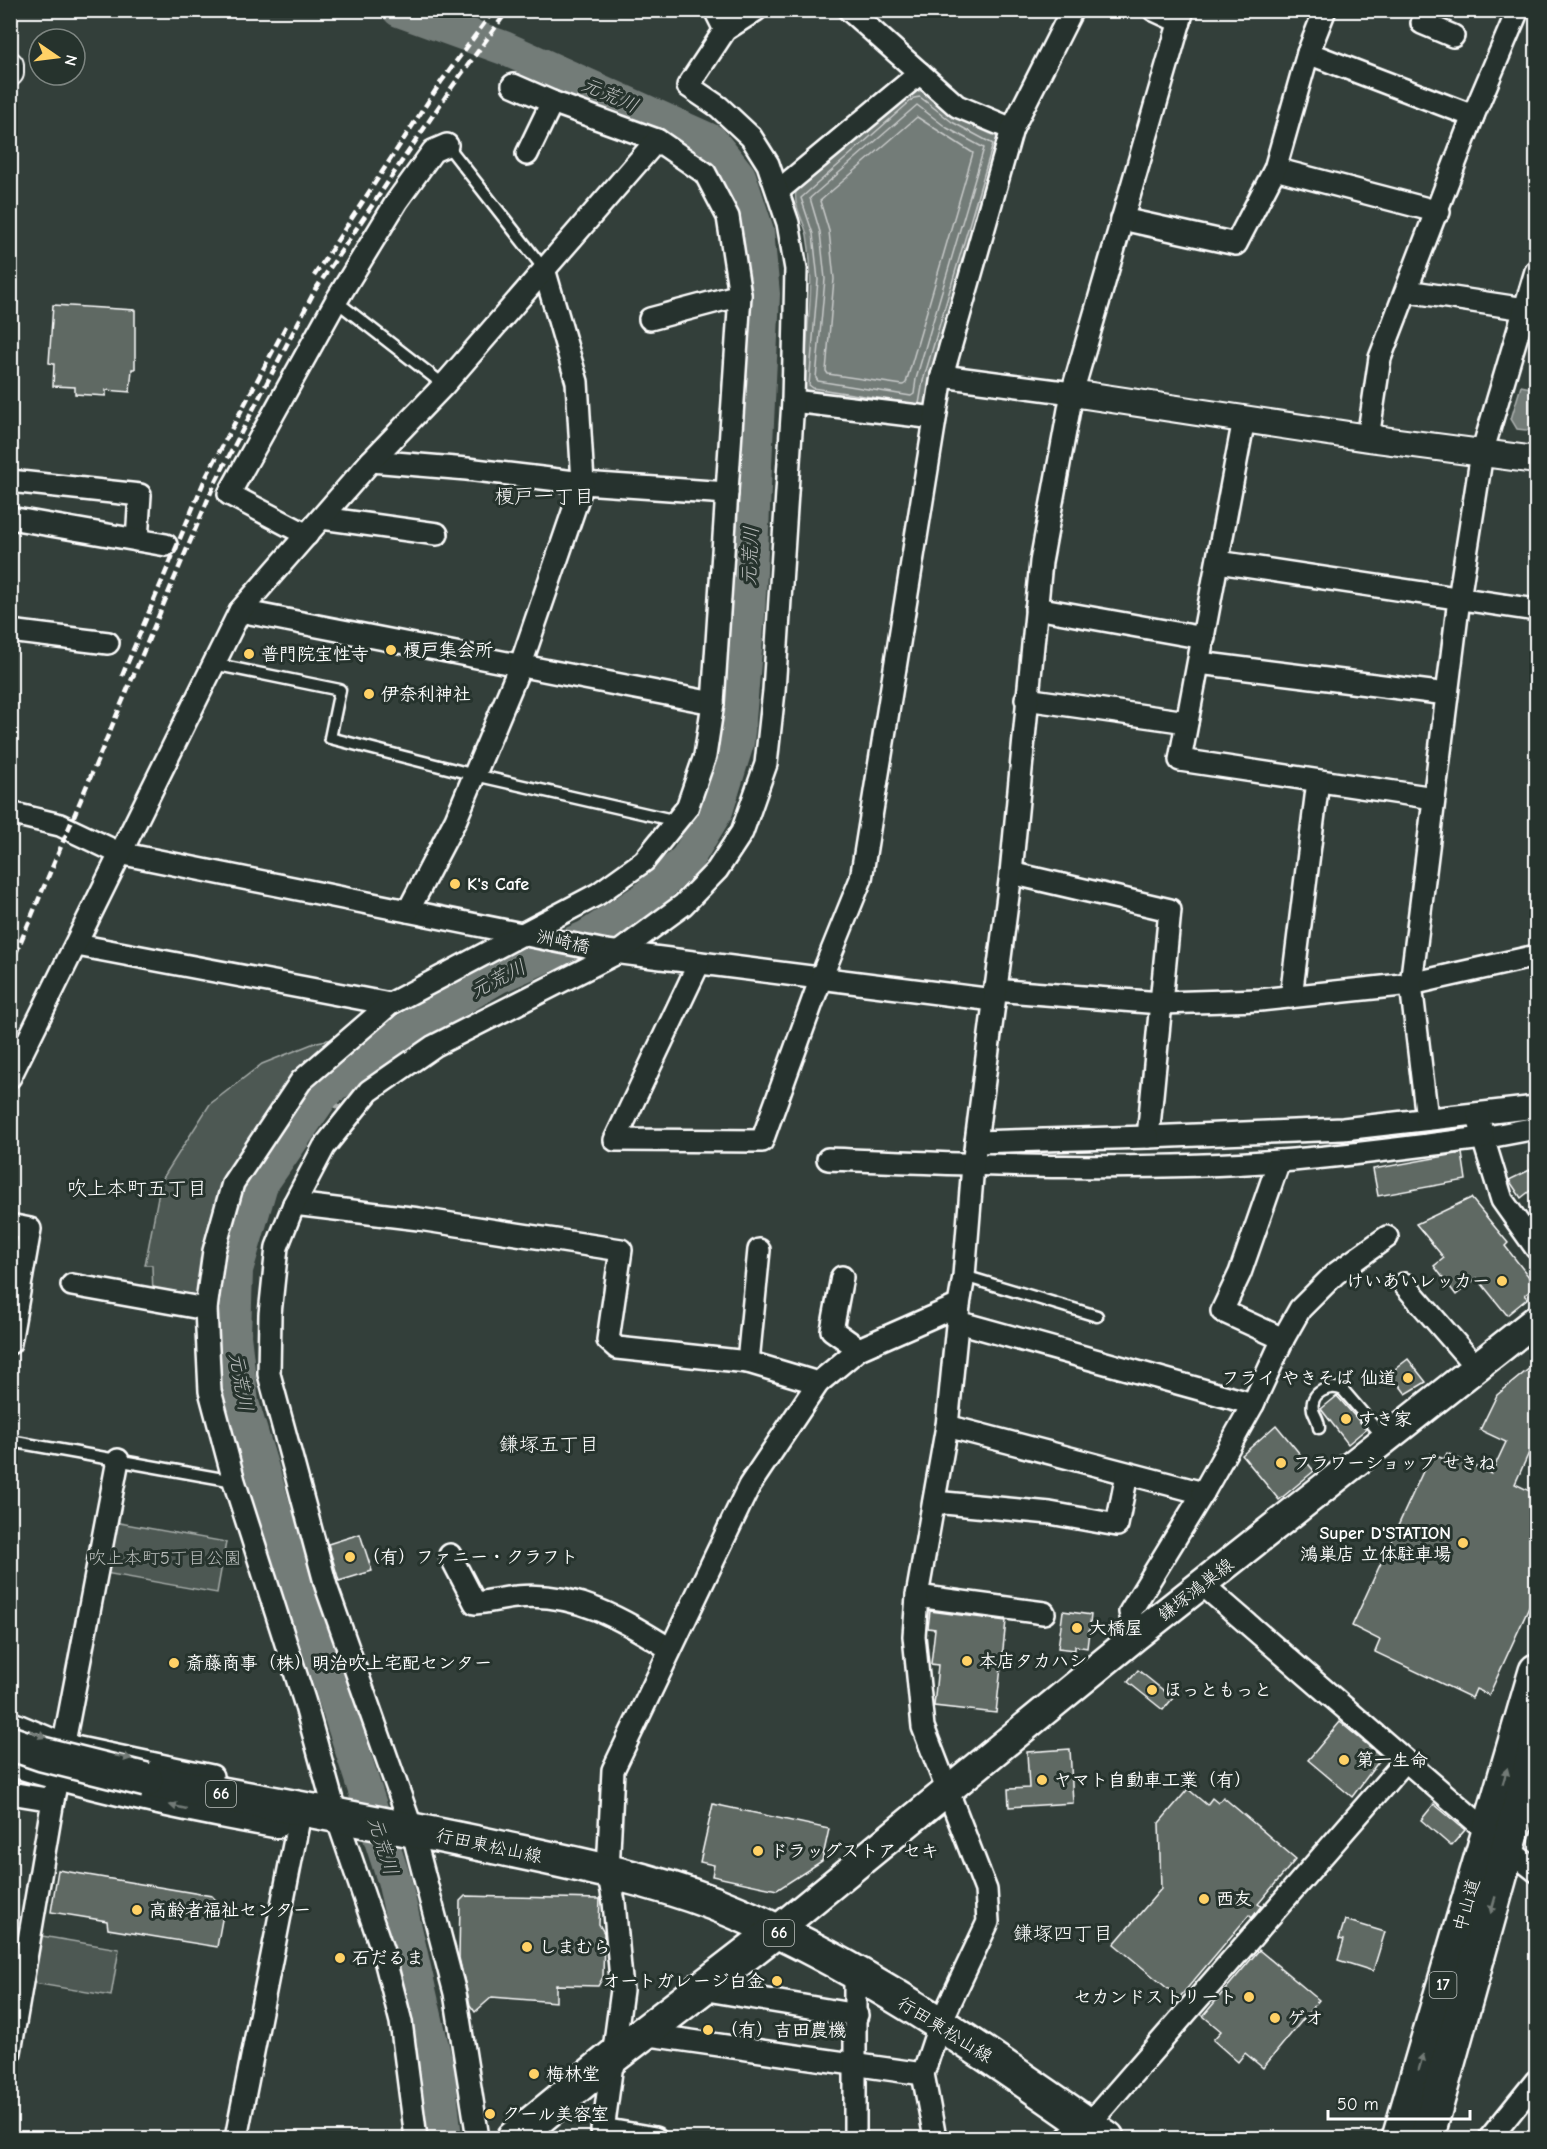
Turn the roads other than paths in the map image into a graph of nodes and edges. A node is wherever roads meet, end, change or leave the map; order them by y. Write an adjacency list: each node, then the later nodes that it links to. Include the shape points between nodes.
1 (715, 10): 10 (street)
2 (756, 10): 10 (street)
3 (849, 10): 15 (street)
4 (1072, 10): 19 (street)
5 (1154, 10): 9 (street)
6 (1325, 10): 12 (street)
7 (1428, 10): 11 (street, via 1422,23)
8 (1518, 10): 18 (street)
9 (1181, 16): 26 (street)
10 (725, 30): 24 (street, via 688,86 719,107 751,137 768,164)
11 (1453, 36)
12 (1308, 53): 18 (street); 23 (street)
13 (10, 65): 14 (street)
14 (10, 73)
15 (920, 73): 19 (street, via 957,106); 24 (street)
16 (513, 84): 17 (street)
17 (552, 102): 20 (street); 22 (street)
18 (1473, 116): 25 (street)
19 (1012, 129): 34 (street)
20 (657, 140): 27 (street); 30 (street, via 705,173 728,217)
21 (447, 145): 27 (lane); 31 (street, via 433,151 397,201)
22 (527, 154)
23 (1275, 169): 25 (street); 26 (street, via 1236,244)
24 (778, 191): 37 (street, via 796,269)
25 (1438, 212): 29 (street)
26 (1122, 219): 36 (street)
27 (544, 269): 35 (street); 45 (street, via 577,382)
28 (1536, 271): 32 (street)
29 (1407, 291): 32 (street); 40 (street, via 1380,358)
30 (740, 295): 33 (street); 46 (street)
31 (336, 301): 35 (lane); 50 (street, via 229,494)
32 (1525, 309): 41 (street)
33 (650, 320)
34 (942, 376): 36 (street); 38 (street)
35 (444, 385): 43 (street)
36 (1072, 393): 39 (street); 55 (street)
37 (792, 401): 38 (street); 78 (street, via 766,764 742,832 717,870 683,905)
38 (935, 418): 81 (street, via 861,879)
39 (1244, 419): 40 (street); 53 (street)
40 (1368, 438): 41 (street)
41 (1482, 453): 42 (street); 54 (street)
42 (1536, 460)
43 (371, 461): 45 (street); 48 (street)
44 (10, 481): 51 (street, via 140,495)
45 (583, 483): 46 (street); 63 (street)
46 (727, 493): 66 (street)
47 (10, 518): 51 (street)
48 (322, 518): 49 (street); 50 (street)
49 (437, 534)
50 (307, 535): 57 (street)
51 (137, 540): 52 (street)
52 (166, 545)
53 (1218, 562): 54 (street); 59 (street)
54 (1459, 599): 56 (street); 64 (street)
55 (1036, 608): 59 (street); 65 (street)
56 (1536, 610)
57 (240, 611): 62 (street); 63 (street)
58 (10, 631): 60 (street)
59 (1204, 638): 61 (street)
60 (108, 643)
61 (1199, 663): 64 (street); 67 (street)
62 (213, 664): 68 (lane, via 340,690 330,738); 73 (street)
63 (521, 664): 66 (street); 68 (street)
64 (1447, 694): 70 (street)
65 (1026, 699): 67 (street); 74 (street)
66 (713, 703): 72 (street, via 705,756 687,808)
67 (1187, 722): 69 (street, via 1180,760)
68 (475, 775): 72 (lane); 75 (street)
69 (1318, 781): 70 (street); 84 (street)
70 (1434, 798): 82 (street)
71 (10, 813): 73 (street, 洲崎橋, via 60,825)
72 (677, 821): 76 (street, via 644,861 598,894)
73 (119, 853): 75 (street, 洲崎橋); 77 (street)
74 (1011, 873): 83 (street); 85 (street, via 1170,910)
75 (408, 910): 76 (street, 洲崎橋)
76 (521, 933): 78 (street, 洲崎橋); 86 (street)
77 (77, 945): 86 (street); 87 (street)
78 (613, 951): 80 (street, 洲崎橋); 98 (street, via 434,1046 369,1091 324,1147)
79 (1536, 957): 82 (street, 洲崎橋)
80 (699, 963): 81 (street, 洲崎橋); 81 (street, via 615,1140 762,1142)
81 (821, 978): 83 (street, 洲崎橋)
82 (1411, 984): 84 (street, 洲崎橋); 90 (street)
83 (993, 995): 85 (street, 洲崎橋); 94 (street)
84 (1292, 997): 85 (street, 洲崎橋)
85 (1161, 1003): 92 (street)
86 (390, 1004): 107 (street, via 301,1081 233,1183 214,1251)
87 (10, 1077)
88 (1536, 1107): 89 (street)
89 (1478, 1114): 90 (street); 93 (street)
90 (1427, 1119): 92 (street, via 1343,1129)
91 (1536, 1128): 93 (street)
92 (1148, 1137): 94 (street)
93 (1483, 1137): 96 (street); 101 (street, via 1502,1200)
94 (976, 1142): 97 (street)
95 (828, 1159): 97 (street)
96 (1279, 1161): 97 (street, via 1141,1167); 111 (street, via 1240,1273 1222,1311)
97 (973, 1165): 103 (street)
98 (294, 1204): 114 (street, via 621,1250 608,1340 617,1348); 145 (street, via 277,1247 269,1374 326,1586)
99 (10, 1225): 112 (street, via 30,1229)
100 (1387, 1237): 111 (street, via 1335,1274 1300,1309)
101 (1536, 1248)
102 (759, 1250): 114 (street)
103 (964, 1276): 108 (street); 109 (lane)
104 (842, 1277): 113 (street, via 832,1330)
105 (1404, 1284): 115 (street)
106 (72, 1285): 107 (street)
107 (206, 1309): 124 (street, via 210,1392)
108 (958, 1314): 113 (street); 117 (street); 118 (street)
109 (1097, 1316)
110 (1536, 1320): 115 (main road, 鎌塚鴻巣線)
111 (1283, 1339): 117 (street)
112 (10, 1343)
113 (859, 1349): 116 (street)
114 (748, 1362): 116 (street)
115 (1477, 1368): 120 (main road, 鎌塚鴻巣線)
116 (818, 1383): 132 (street, via 749,1486)
117 (1253, 1404): 125 (street)
118 (946, 1426): 123 (street); 126 (street)
119 (1319, 1428): 120 (lane, via 1313,1406 1315,1397 1335,1386 1343,1390)
120 (1386, 1440): 128 (main road, 鎌塚鴻巣線)
121 (10, 1441): 122 (lane)
122 (118, 1460): 124 (lane); 136 (street)
123 (1127, 1474): 125 (street); 126 (street, via 1117,1525 1050,1513)
124 (234, 1482): 144 (street)
125 (1203, 1493): 131 (street, via 1130,1612)
126 (934, 1502): 129 (street)
127 (450, 1555): 132 (street, via 476,1604 516,1597 560,1598 614,1615)
128 (1203, 1585): 131 (main road, 鎌塚鴻巣線); 138 (street)
129 (917, 1596): 130 (street); 141 (street, via 914,1636 923,1727)
130 (1044, 1613)
131 (1136, 1636): 141 (main road, 鎌塚鴻巣線)
132 (670, 1649): 147 (street, via 613,1770)
133 (1536, 1671): 146 (main road, 中山道 / 17, one-way to 133)
134 (10, 1722): 136 (street, one-way to 136)
135 (10, 1743): 143 (main road, 66, bridge, via 146,1780)
136 (65, 1745): 140 (street); 143 (street, one-way to 143, via 278,1790)
137 (1536, 1746): 146 (main road, 中山道 / 17)
138 (1405, 1761): 146 (street); 161 (street)
139 (10, 1765): 140 (street)
140 (56, 1790): 142 (street); 143 (street, one-way to 140, via 277,1827); 155 (street)
141 (946, 1791): 149 (main road, 鎌塚鴻巣線); 153 (street, via 986,1890 988,1922)
142 (10, 1793)
143 (298, 1809): 144 (main road, 66); 162 (street)
144 (340, 1816): 145 (main road, 66); 163 (street, via 401,2022)
145 (409, 1829): 147 (main road, 行田東松山線 / 66); 164 (street, via 455,1993)
146 (1498, 1840): 148 (street); 169 (main road, 中山道 / 17, one-way to 146); 170 (main road, 中山道 / 17, one-way to 170)
147 (608, 1871): 149 (main road, 行田東松山線 / 66, via 714,1904); 156 (street, via 622,1990)
148 (1536, 1871)
149 (776, 1931): 150 (main road, 行田東松山線 / 66); 151 (main road, 66)
150 (855, 1973): 152 (street); 153 (main road, 行田東松山線 / 66)
151 (701, 1989): 152 (street); 154 (main road, 66)
152 (857, 2015): 157 (street)
153 (939, 2026): 158 (street); 161 (main road, 行田東松山線 / 66)
154 (642, 2034): 156 (main road, 66); 157 (street)
155 (10, 2052)
156 (614, 2056): 160 (street); 165 (main road, 66)
157 (855, 2064): 158 (street); 167 (street)
158 (923, 2074): 168 (street)
159 (1536, 2081): 171 (street)
160 (602, 2134): 166 (street)
161 (1087, 2134)
162 (236, 2139)
163 (416, 2139)
164 (478, 2139)
165 (514, 2139)
166 (655, 2139)
167 (855, 2139)
168 (935, 2139)
169 (1399, 2139)
170 (1427, 2139)
171 (1490, 2139)

